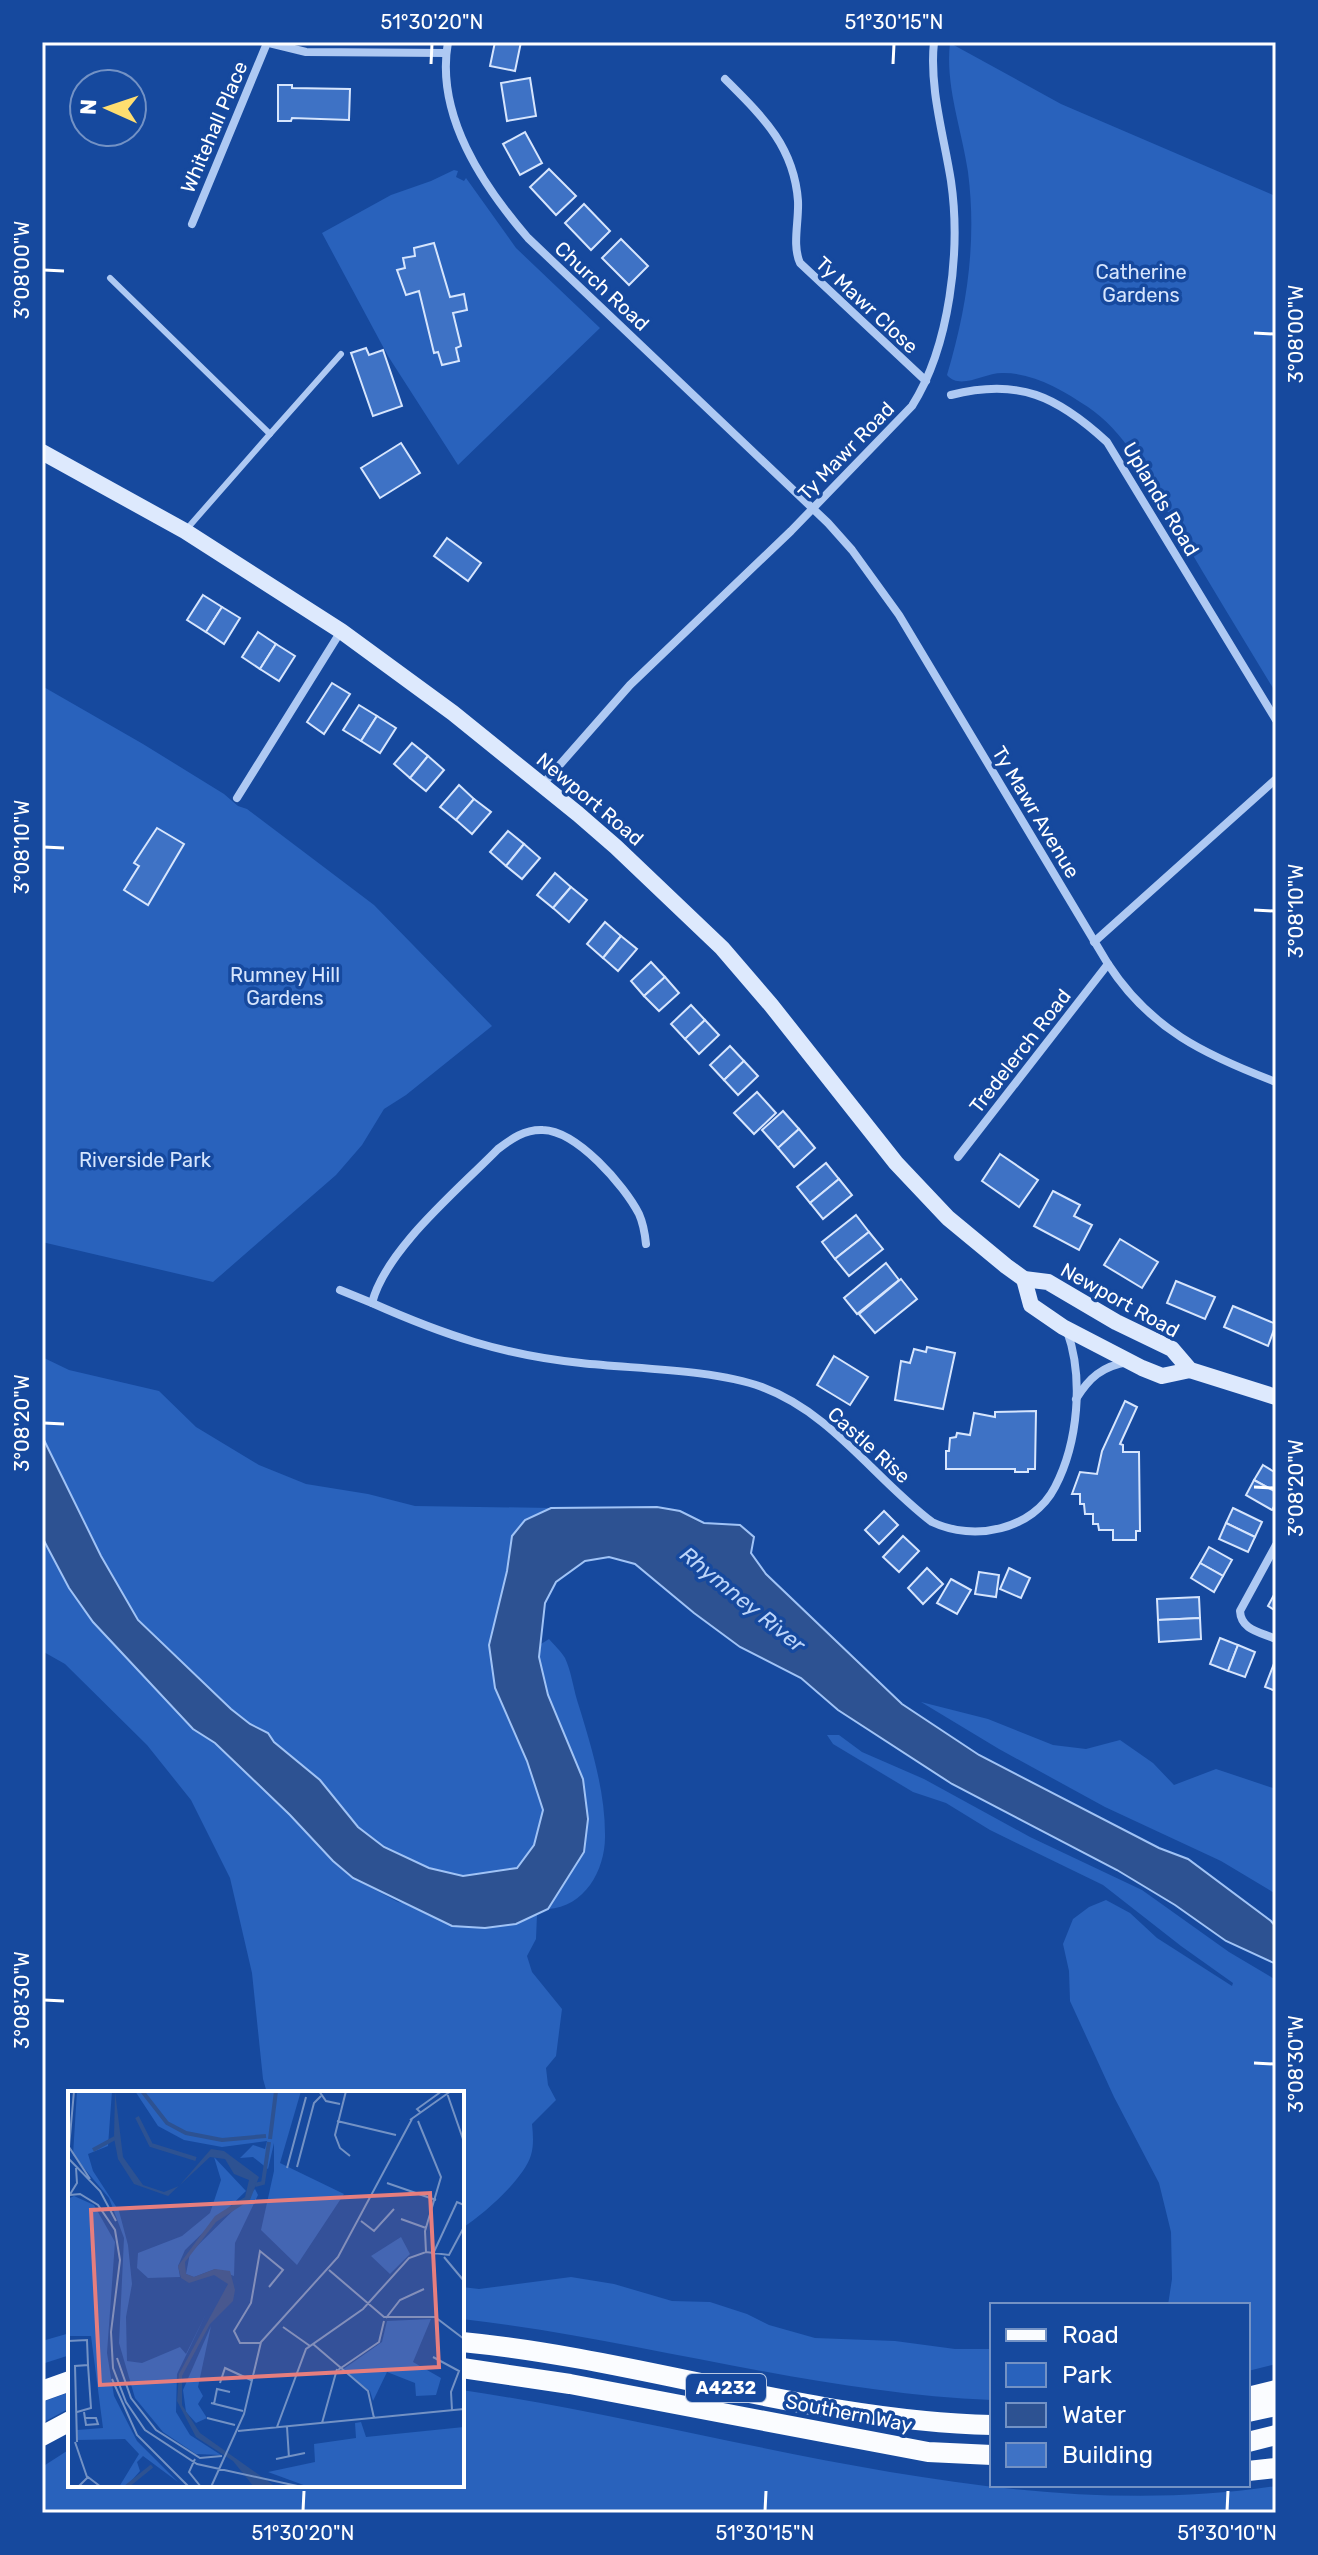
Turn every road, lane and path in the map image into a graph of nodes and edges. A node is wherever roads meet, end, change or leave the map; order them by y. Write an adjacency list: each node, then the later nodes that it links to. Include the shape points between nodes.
1 (448, 42): 4 (street, Church Road)
2 (934, 42): 9 (street, Ty Mawr Road, via 934,83 955,229 949,298)
3 (265, 43): 4 (street, via 306,52); 6 (street, Whitehall Place)
4 (446, 53): 13 (street, Church Road, via 448,88 460,132 508,215)
5 (725, 79): 9 (street, Ty Mawr Close, via 769,123 787,158 798,201 800,263)
6 (192, 224)
7 (110, 278): 11 (lane)
8 (341, 354): 11 (lane)
9 (926, 381): 13 (street, Ty Mawr Road, via 912,406)
10 (951, 395): 16 (street, Uplands Road, via 988,388 1025,390 1074,414 1107,442)
11 (270, 434): 14 (lane)
12 (42, 452): 14 (main road, Newport Road)
13 (812, 508): 18 (street, Ty Mawr Road, via 630,685); 20 (street, Ty Mawr Avenue, via 852,550 899,615)
14 (185, 531): 15 (main road, Newport Road)
15 (341, 631): 18 (main road, Newport Road); 19 (street)
16 (1276, 720)
17 (1276, 779): 20 (street)
18 (542, 785): 25 (main road, Newport Road, via 704,929 763,994 896,1163 967,1235)
19 (237, 798)
20 (1094, 942): 21 (street, Ty Mawr Avenue)
21 (1108, 964): 22 (street, Ty Mawr Avenue, via 1130,996 1163,1027 1223,1061); 23 (street, Tredelerch Road)
22 (1276, 1082)
23 (958, 1157)
24 (646, 1244): 27 (street, via 640,1216 625,1191 587,1152 561,1134 528,1132 498,1149 396,1254)
25 (1024, 1279): 28 (main road, Newport Road, via 1031,1305); 30 (main road, Newport Road, via 1048,1282 1172,1349)
26 (340, 1290): 27 (street, Castle Rise)
27 (372, 1303): 32 (street, Castle Rise, via 442,1333 510,1353 762,1387 823,1422 932,1522 947,1529 990,1531 1015,1523 1050,1495 1067,1456)
28 (1066, 1328): 29 (main road, Newport Road); 32 (street, Castle Rise, via 1074,1354)
29 (1129, 1362): 30 (main road, Newport Road, via 1162,1376); 32 (street, via 1096,1373)
30 (1190, 1370): 31 (main road, Newport Road)
31 (1276, 1397)
32 (1076, 1400)
33 (1276, 1545): 34 (street, via 1240,1620)
34 (1276, 1639)
35 (464, 2342): 44 (main road, Southern Way / A4232, via 849,2410)
36 (464, 2368): 48 (main road, Southern Way / A4232)
37 (68, 2382): 39 (main road)
38 (1276, 2390): 40 (main road)
39 (42, 2391)
40 (1250, 2396)
41 (1276, 2406): 42 (main road)
42 (1250, 2412)
43 (68, 2422): 46 (main road)
44 (990, 2425)
45 (1276, 2435): 47 (main road)
46 (42, 2436)
47 (1250, 2442)
48 (928, 2452): 49 (main road, Southern Way / A4232); 50 (main road)
49 (990, 2455)
50 (990, 2468)
51 (1276, 2468): 52 (main road)
52 (1250, 2471)

